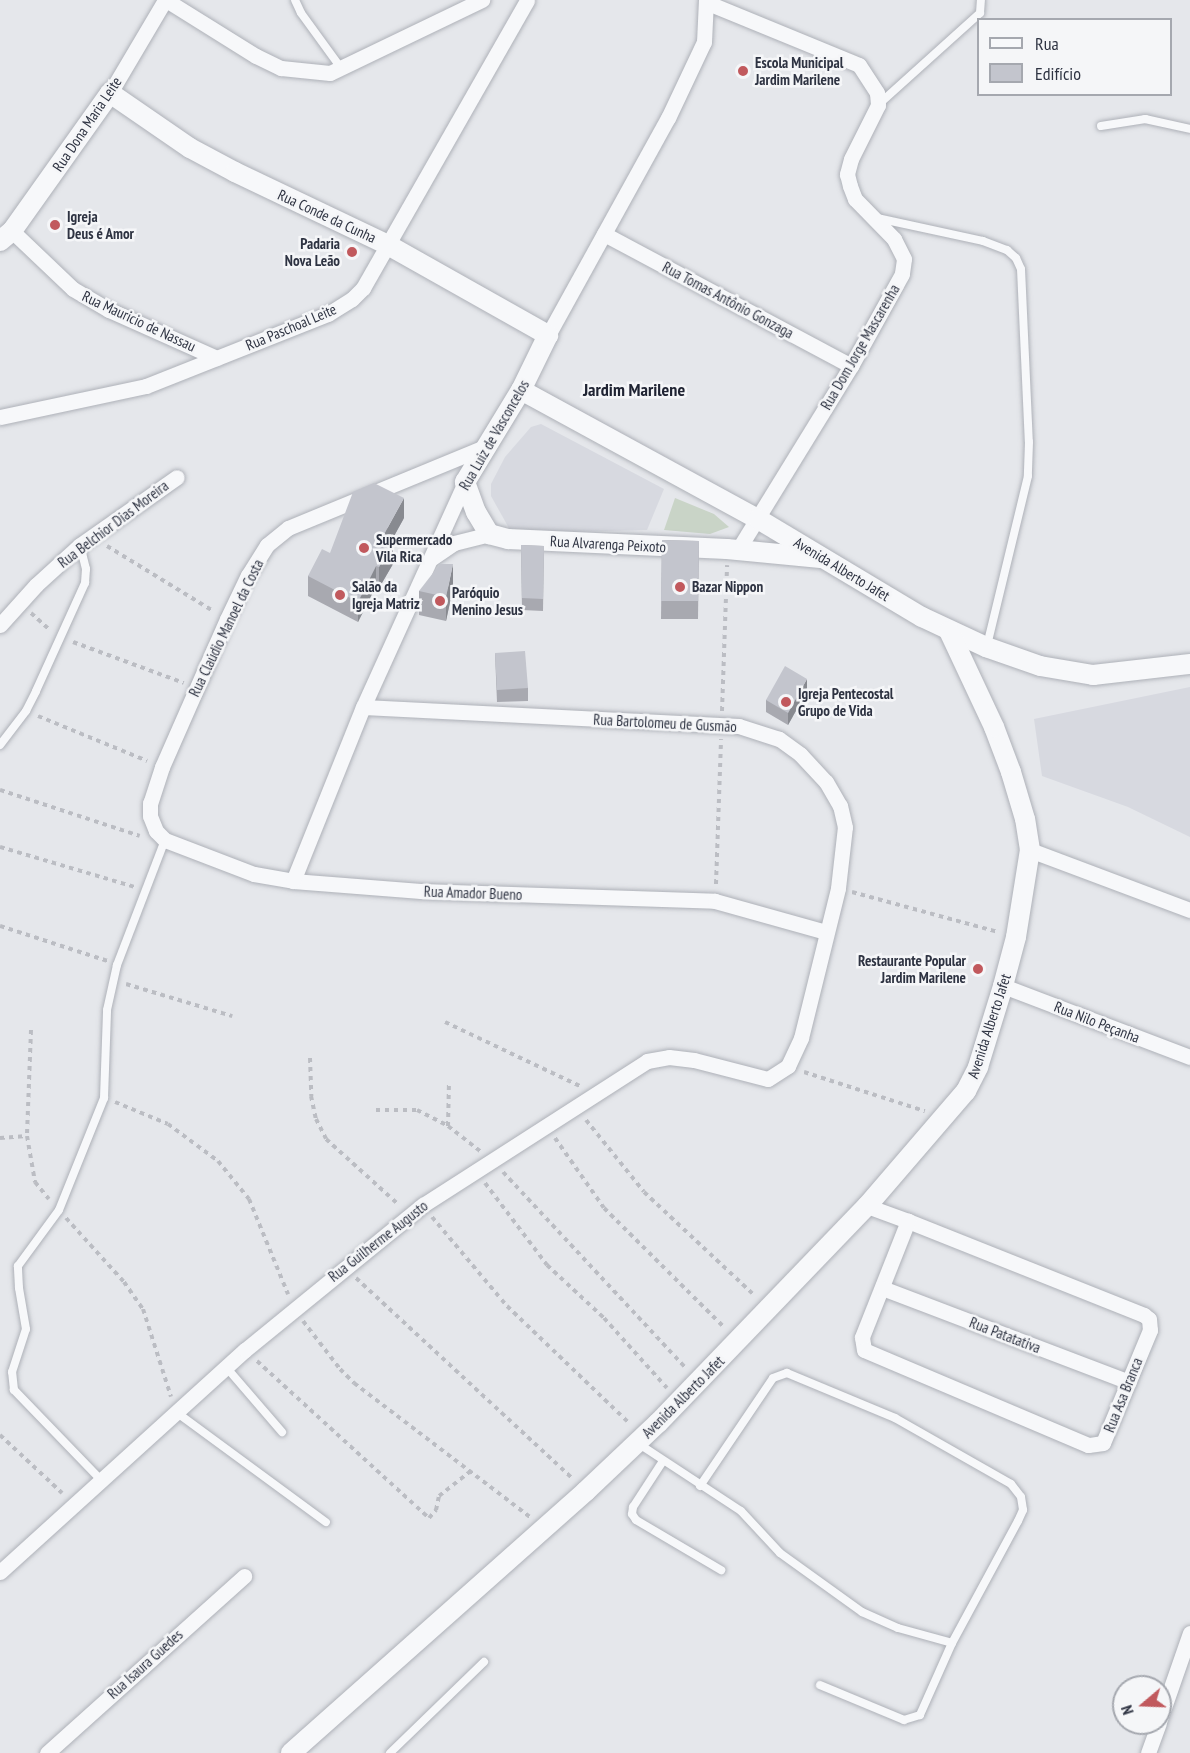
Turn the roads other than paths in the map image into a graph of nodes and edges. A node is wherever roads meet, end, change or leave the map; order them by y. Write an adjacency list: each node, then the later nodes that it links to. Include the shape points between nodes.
1 (166, 0): 7 (street, via 281,68 330,73); 8 (street, Rua Dona Maria Leite)
2 (295, 0): 7 (lane, via 300,13)
3 (482, 0): 7 (street)
4 (527, 0): 15 (street, Rua Paschoal Leite)
5 (981, 0): 9 (lane, via 980,14)
6 (707, 2): 9 (street, via 859,65 877,93); 13 (street, Rua Luiz de Vasconcelos, via 704,42 668,118)
7 (341, 69)
8 (110, 93): 14 (street, Rua Dona Maria Leite); 15 (street, Rua Conde da Cunha, via 190,148)
9 (878, 105): 12 (street, Rua Dom Jorge Mascarenha, via 847,174 855,199)
10 (1101, 126): 11 (lane, via 1145,119)
11 (1190, 129)
12 (873, 217): 18 (street, Rua Dom Jorge Mascarenha, via 900,248 904,259 902,274); 32 (lane, via 983,241 1007,250 1021,269 1028,476)
13 (604, 234): 16 (street, Rua Luiz de Vasconcelos); 18 (street, Rua Tomas Antônio Gonzaga)
14 (6, 236): 17 (street, Rua Mauricio de Nassau, via 73,289 109,310)
15 (388, 245): 16 (street, Rua Conde da Cunha); 17 (street, Rua Paschoal Leite, via 363,288 352,299 328,314)
16 (548, 335): 19 (street, Rua Luiz de Vasconcelos)
17 (217, 358): 20 (street, Rua Paschoal Leite, via 146,386)
18 (851, 366): 24 (street, Rua Dom Jorge Mascarenha)
19 (521, 390): 21 (street, Rua Luiz de Vasconcelos); 24 (street, Avenida Alberto Jafet)
20 (0, 417)
21 (487, 446): 23 (street, Rua Luiz de Vasconcelos); 36 (street, Rua Claúdio Manoel da Costa, via 288,528 267,545 227,619 162,767 150,803 152,823)
22 (177, 477): 26 (street, Rua Belchior Dias Moreira)
23 (465, 482): 25 (street); 29 (street, Rua Luiz de Vasconcelos)
24 (758, 519): 27 (street, Rua Dom Jorge Mascarenha); 28 (street, Avenida Alberto Jafet)
25 (489, 534): 27 (street, Rua Alvarenga Peixoto, via 517,540); 29 (street, via 454,543)
26 (86, 541): 30 (street, Rua Belchior Dias Moreira, via 36,585); 35 (lane, via 85,583 26,711)
27 (738, 550): 28 (street, Rua Alvarenga Peixoto)
28 (821, 558): 31 (street, Avenida Alberto Jafet)
29 (430, 560): 34 (street, Rua Luiz de Vasconcelos)
30 (0, 625)
31 (949, 631): 32 (street); 37 (street, Avenida Alberto Jafet, via 1011,772)
32 (986, 647): 33 (street, via 1040,666 1094,675)
33 (1190, 664)
34 (363, 707): 38 (street, Rua Luiz de Vasconcelos); 40 (street, Rua Bartolomeu de Gusmão, via 739,726 779,739 800,754 826,782 840,806 844,845)
35 (0, 745)
36 (164, 842): 38 (street, Rua Amador Bueno, via 254,874); 53 (lane, via 113,980 104,1041 104,1098 59,1210 18,1266 26,1329 11,1380 14,1390)
37 (1030, 850): 39 (street); 41 (street, Avenida Alberto Jafet, via 1016,937)
38 (293, 881): 40 (street, Rua Amador Bueno, via 421,891 715,901)
39 (1190, 910)
40 (826, 932): 43 (street, Rua Bartolomeu de Gusmão, via 801,1038)
41 (1003, 986): 42 (street, Rua Nilo Peçanha); 44 (street, Avenida Alberto Jafet, via 978,1067 966,1091)
42 (1190, 1057)
43 (788, 1066): 47 (street, Rua Guilherme Augusto, via 776,1076 761,1078 694,1060 647,1061 408,1214)
44 (867, 1206): 45 (street, Rua Asa Branca); 51 (street, Avenida Alberto Jafet)
45 (908, 1221): 46 (street, Rua Asa Branca); 48 (street, Rua Asa Branca, via 1144,1315 1149,1319 1150,1329)
46 (882, 1288): 48 (street, Rua Patatativa); 48 (street, Rua Asa Branca, via 862,1337 864,1350 1088,1445 1103,1443)
47 (226, 1367): 49 (street, Rua Guilherme Augusto); 50 (lane)
48 (1129, 1382)
49 (176, 1412): 53 (street, Rua Guilherme Augusto); 55 (lane)
50 (282, 1432)
51 (640, 1440): 52 (lane); 66 (street, Avenida Alberto Jafet)
52 (663, 1461): 54 (lane); 56 (lane, via 632,1514)
53 (102, 1481): 57 (street, Rua Guilherme Augusto)
54 (700, 1486): 60 (lane, via 741,1511 780,1553 862,1612 898,1628); 60 (lane, via 773,1378 787,1373 895,1418 1011,1485 1021,1497 1023,1510)
55 (326, 1522)
56 (721, 1570)
57 (0, 1572)
58 (244, 1576): 65 (street, Rua Isaura Guedes)
59 (1190, 1634): 63 (street)
60 (952, 1643): 62 (lane, via 924,1709 912,1719 904,1720)
61 (484, 1662): 67 (lane)
62 (820, 1685)
63 (1172, 1685)
64 (1154, 1735): 68 (street)
65 (47, 1753)
66 (291, 1753)
67 (390, 1753)
68 (1148, 1753)

